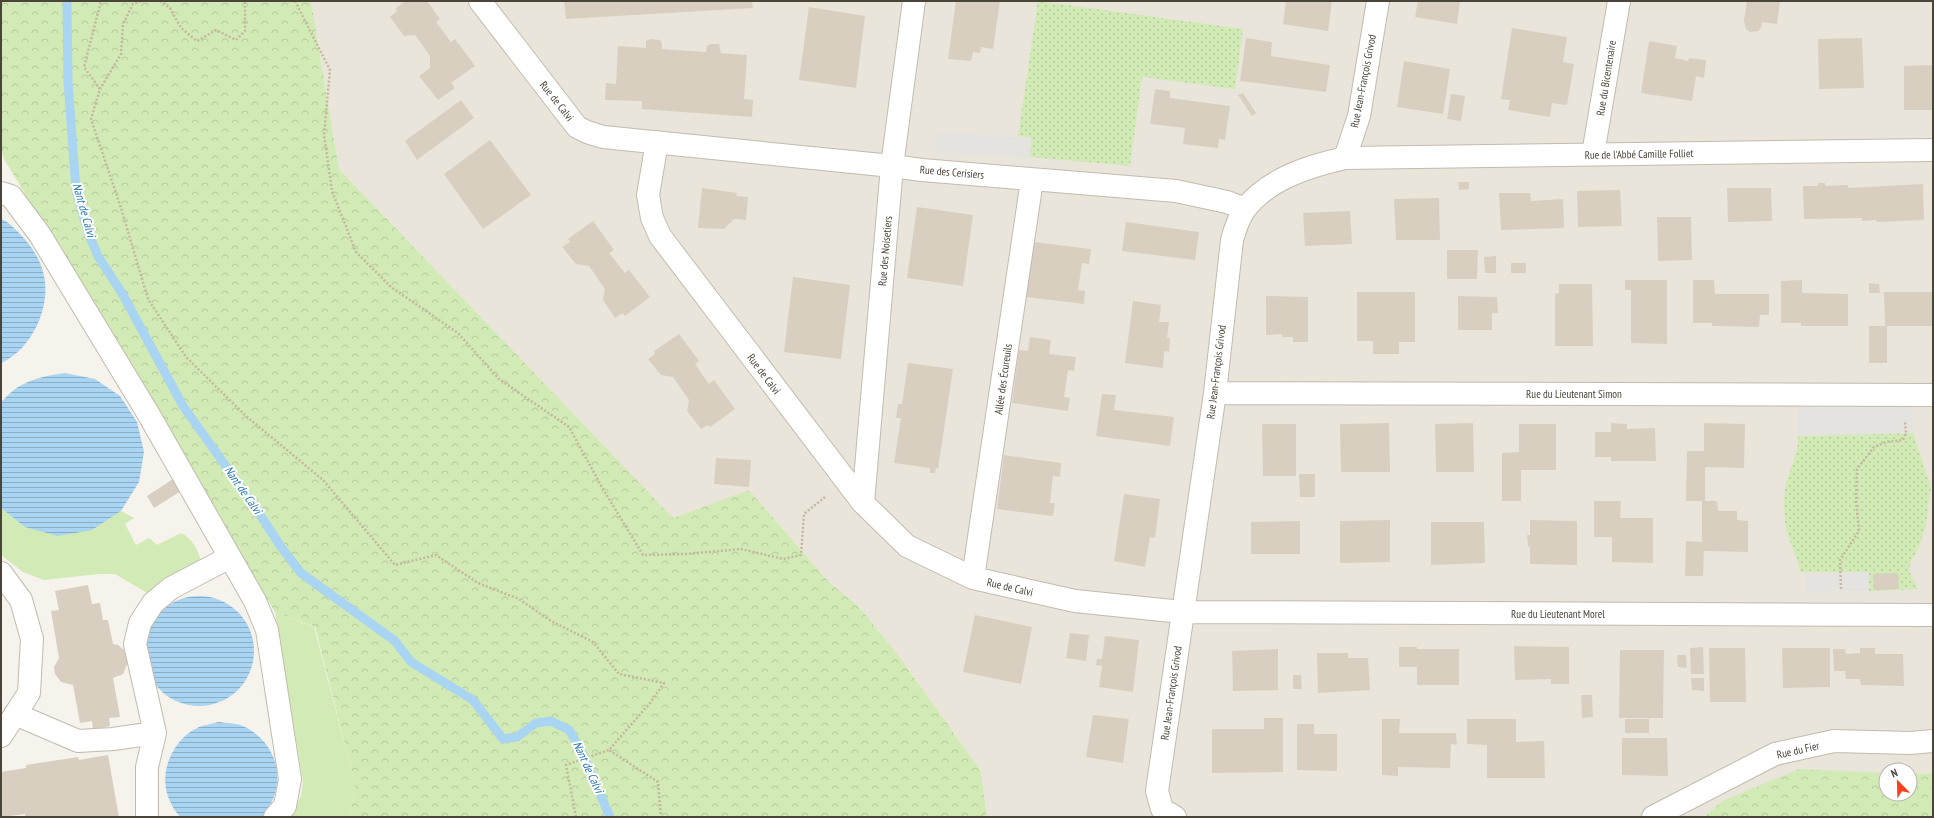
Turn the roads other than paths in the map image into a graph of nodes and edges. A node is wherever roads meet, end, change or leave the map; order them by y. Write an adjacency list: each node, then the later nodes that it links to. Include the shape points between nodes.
1 (480, 1): 5 (street, Rue de Calvi, via 578,127 603,137)
2 (914, 1): 9 (street, Rue des Noisetiers)
3 (1378, 1): 8 (street, Rue Jean-François Grivod, via 1359,116)
4 (1619, 1): 7 (street, Rue du Bicentenaire)
5 (657, 142): 9 (street, Rue des Cerisiers); 15 (street, Rue de Calvi, via 648,196 652,218 660,236)
6 (1933, 150): 7 (street, Rue de l'Abbé Camille Folliet)
7 (1593, 154): 8 (street, Rue de l'Abbé Camille Folliet)
8 (1345, 158): 12 (street, Rue Jean-François Grivod, via 1303,170 1274,184)
9 (892, 166): 10 (street, Rue des Cerisiers); 15 (street, Rue des Noisetiers)
10 (1032, 180): 12 (street, Rue des Cerisiers, via 1176,191 1227,202); 18 (street, Allée des Écureuils)
11 (1, 193): 16 (street, via 11,196 40,235 149,415)
12 (1245, 209): 13 (street, Rue Jean-François Grivod, via 1232,240)
13 (1214, 393): 14 (street, Rue du Lieutenant Simon); 19 (street, Rue Jean-François Grivod)
14 (1933, 395)
15 (863, 502): 18 (street, Rue de Calvi, via 907,546)
16 (230, 557): 22 (street, via 171,588 153,603 140,623 135,644); 27 (street, via 255,601 267,630 290,779 285,806)
17 (1, 573): 21 (street, via 21,600 32,639 29,693)
18 (973, 578): 19 (street, Rue de Calvi, via 1075,601)
19 (1182, 612): 20 (street, Rue du Lieutenant Morel); 25 (street, Rue Jean-François Grivod, via 1157,791)
20 (1933, 616)
21 (15, 714): 22 (street, via 78,741); 23 (street)
22 (155, 733): 26 (street, via 147,767)
23 (1, 736)
24 (1933, 741): 28 (street, Rue du Fier, via 1834,741 1775,754)
25 (1168, 813)
26 (146, 817)
27 (275, 817)
28 (1654, 817)

